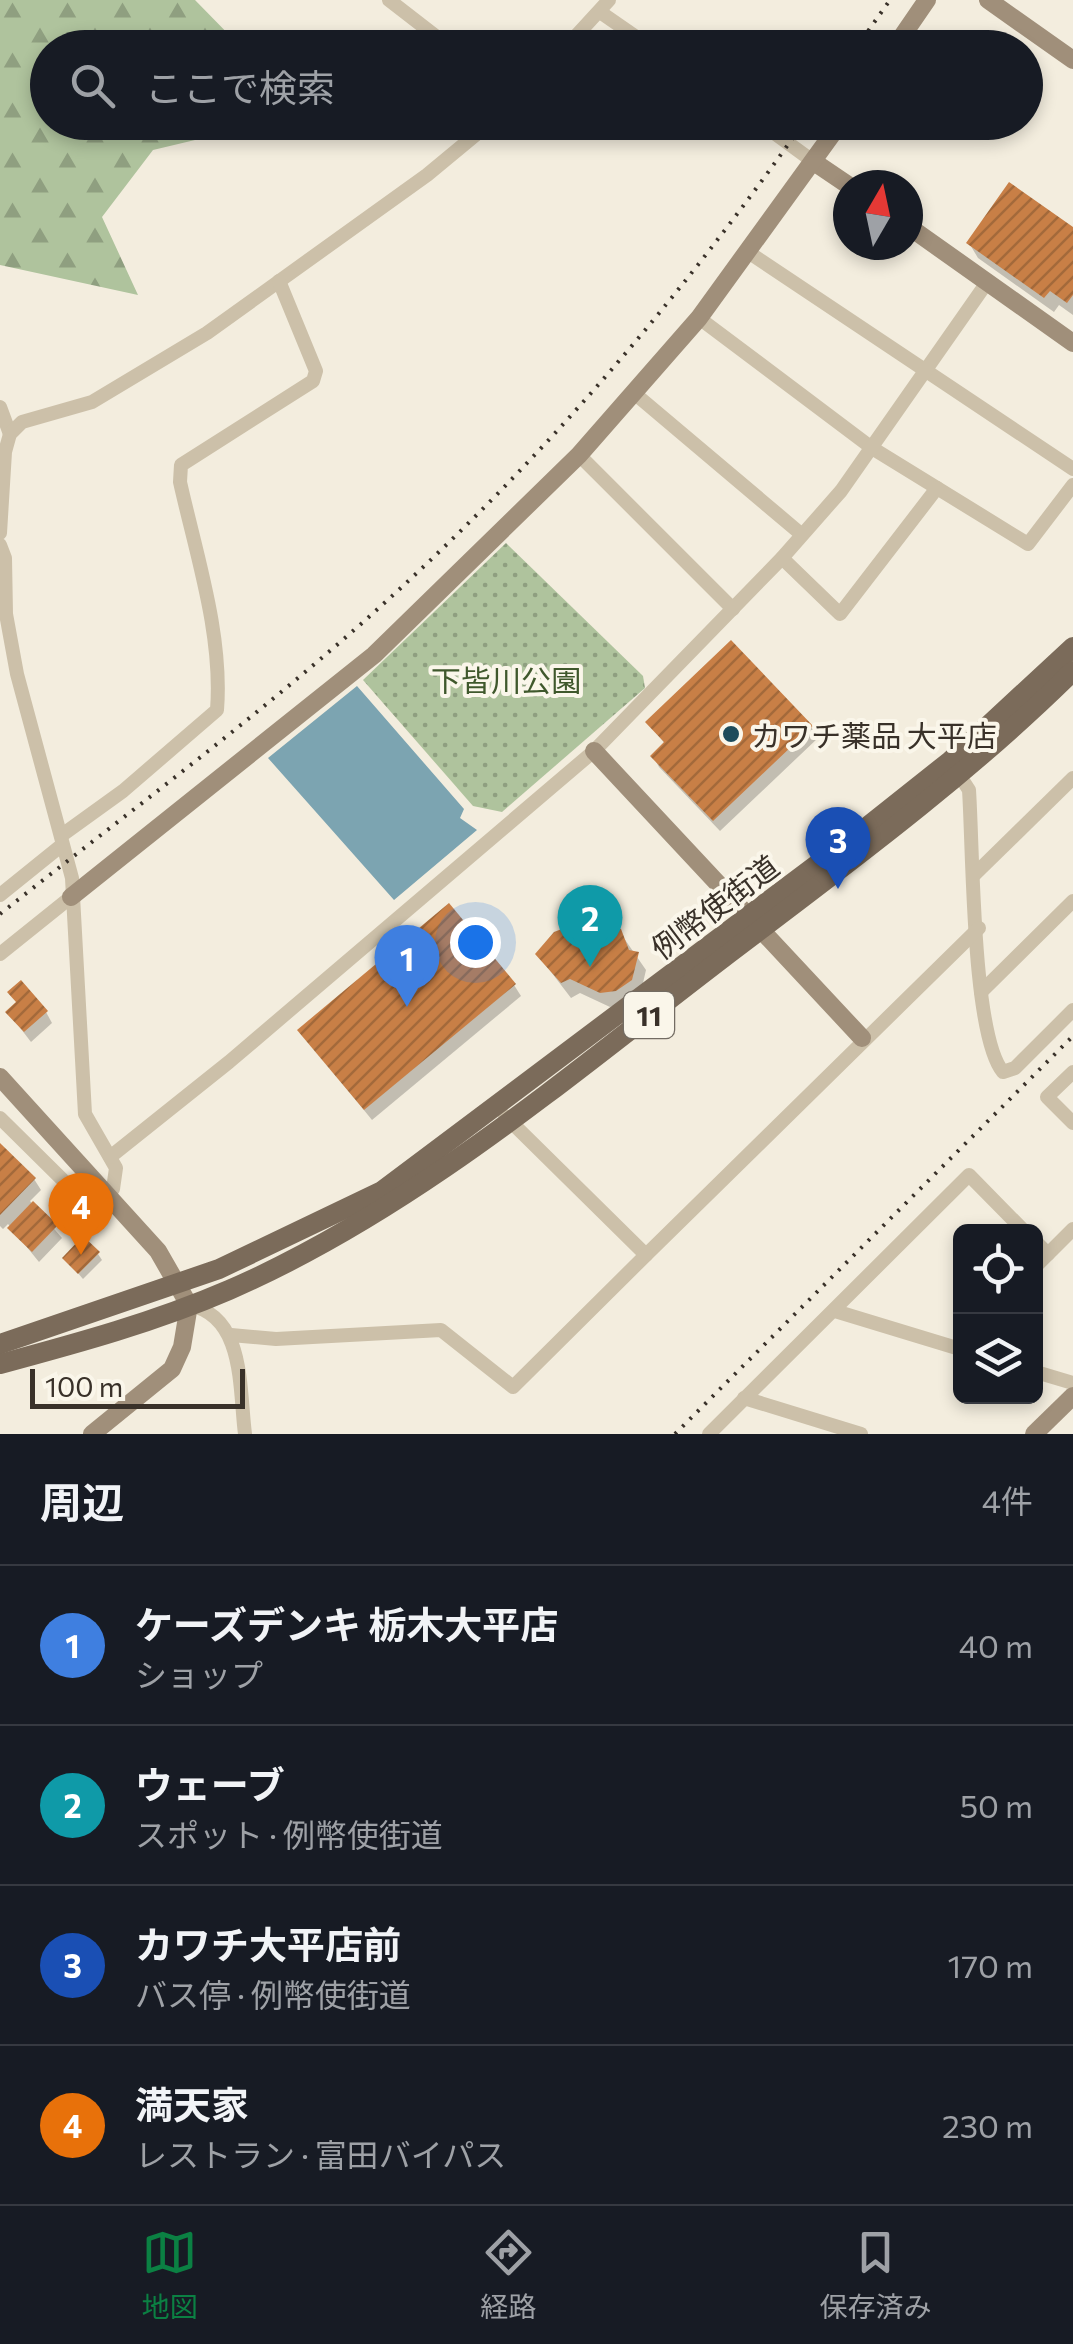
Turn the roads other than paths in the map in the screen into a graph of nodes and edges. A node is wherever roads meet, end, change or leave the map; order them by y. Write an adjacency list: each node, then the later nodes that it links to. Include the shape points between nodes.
1 (390, 0): 5 (street)
2 (927, 0): 8 (street)
3 (988, 0): 9 (street)
4 (604, 6): 6 (street); 7 (street)
5 (428, 30)
6 (582, 30)
7 (631, 30)
8 (906, 30)
9 (1030, 30)
10 (1043, 39): 11 (street)
11 (1073, 60)
12 (470, 140): 19 (street)
13 (784, 140): 15 (street)
14 (829, 140): 15 (street)
15 (814, 162): 16 (street); 18 (street)
16 (833, 175)
17 (923, 236): 20 (street)
18 (748, 252): 21 (street); 23 (street)
19 (279, 281): 26 (street, via 92,402 30,416); 42 (street, via 316,371 312,381 181,465 207,605 217,710)
20 (988, 281): 22 (street); 23 (street)
21 (699, 318): 24 (street); 27 (street)
22 (1073, 342)
23 (926, 373): 27 (street); 29 (street)
24 (634, 394): 28 (street); 33 (street)
25 (0, 407): 26 (street)
26 (10, 434): 32 (street)
27 (872, 448): 31 (street); 33 (street)
28 (579, 455): 36 (street); 45 (street, via 374,654)
29 (1073, 468)
30 (1073, 485): 31 (street, via 1028,544)
31 (937, 488): 35 (street, via 840,614)
32 (0, 533)
33 (801, 534): 35 (street)
34 (0, 544): 42 (street, via 17,674)
35 (782, 558): 36 (street)
36 (733, 609): 39 (street)
37 (1073, 647): 40 (main road, 例幣使街道 / 11)
38 (1073, 671): 40 (main road, 例幣使街道 / 11)
39 (594, 750): 47 (street); 58 (street)
40 (955, 768): 43 (street, via 969,790); 47 (main road, 例幣使街道 / 11)
41 (1073, 778): 43 (street)
42 (62, 840): 44 (street); 45 (street)
43 (975, 874): 48 (street)
44 (0, 895)
45 (71, 896): 49 (street); 58 (street, via 85,1114)
46 (1073, 902): 50 (street)
47 (755, 924): 52 (street); 55 (main road, 例幣使街道 / 11)
48 (978, 928): 50 (street); 52 (street)
49 (0, 954)
50 (982, 992): 51 (street, via 995,1062 1003,1072)
51 (1073, 1010)
52 (862, 1038): 64 (street)
53 (1073, 1072): 57 (street, via 1047,1097)
54 (0, 1077): 59 (street)
55 (503, 1114): 64 (street); 66 (main road, 例幣使街道 / 11, via 382,1191); 67 (main road, 例幣使街道 / 11, via 388,1204 247,1281)
56 (0, 1118): 59 (street, via 80,1196 97,1205)
57 (1073, 1123)
58 (110, 1157): 59 (street, via 117,1180)
59 (109, 1195): 66 (street)
60 (1018, 1224): 68 (street, via 969,1175)
61 (1073, 1230): 63 (street)
62 (1043, 1249): 63 (street)
63 (1048, 1254): 65 (street)
64 (646, 1255): 69 (street, via 513,1387 441,1330)
65 (1043, 1259)
66 (180, 1284): 67 (street); 70 (main road, 11)
67 (188, 1305): 69 (street, via 206,1309); 72 (main road, 11); 77 (street, via 172,1369)
68 (835, 1311): 71 (street); 76 (street)
69 (231, 1335): 78 (street)
70 (0, 1344)
71 (953, 1345)
72 (0, 1364)
73 (1043, 1374): 74 (street)
74 (1073, 1384)
75 (1073, 1396): 81 (street)
76 (744, 1398): 79 (street); 80 (street)
77 (92, 1434)
78 (245, 1434)
79 (709, 1434)
80 (861, 1434)
81 (1034, 1434)

